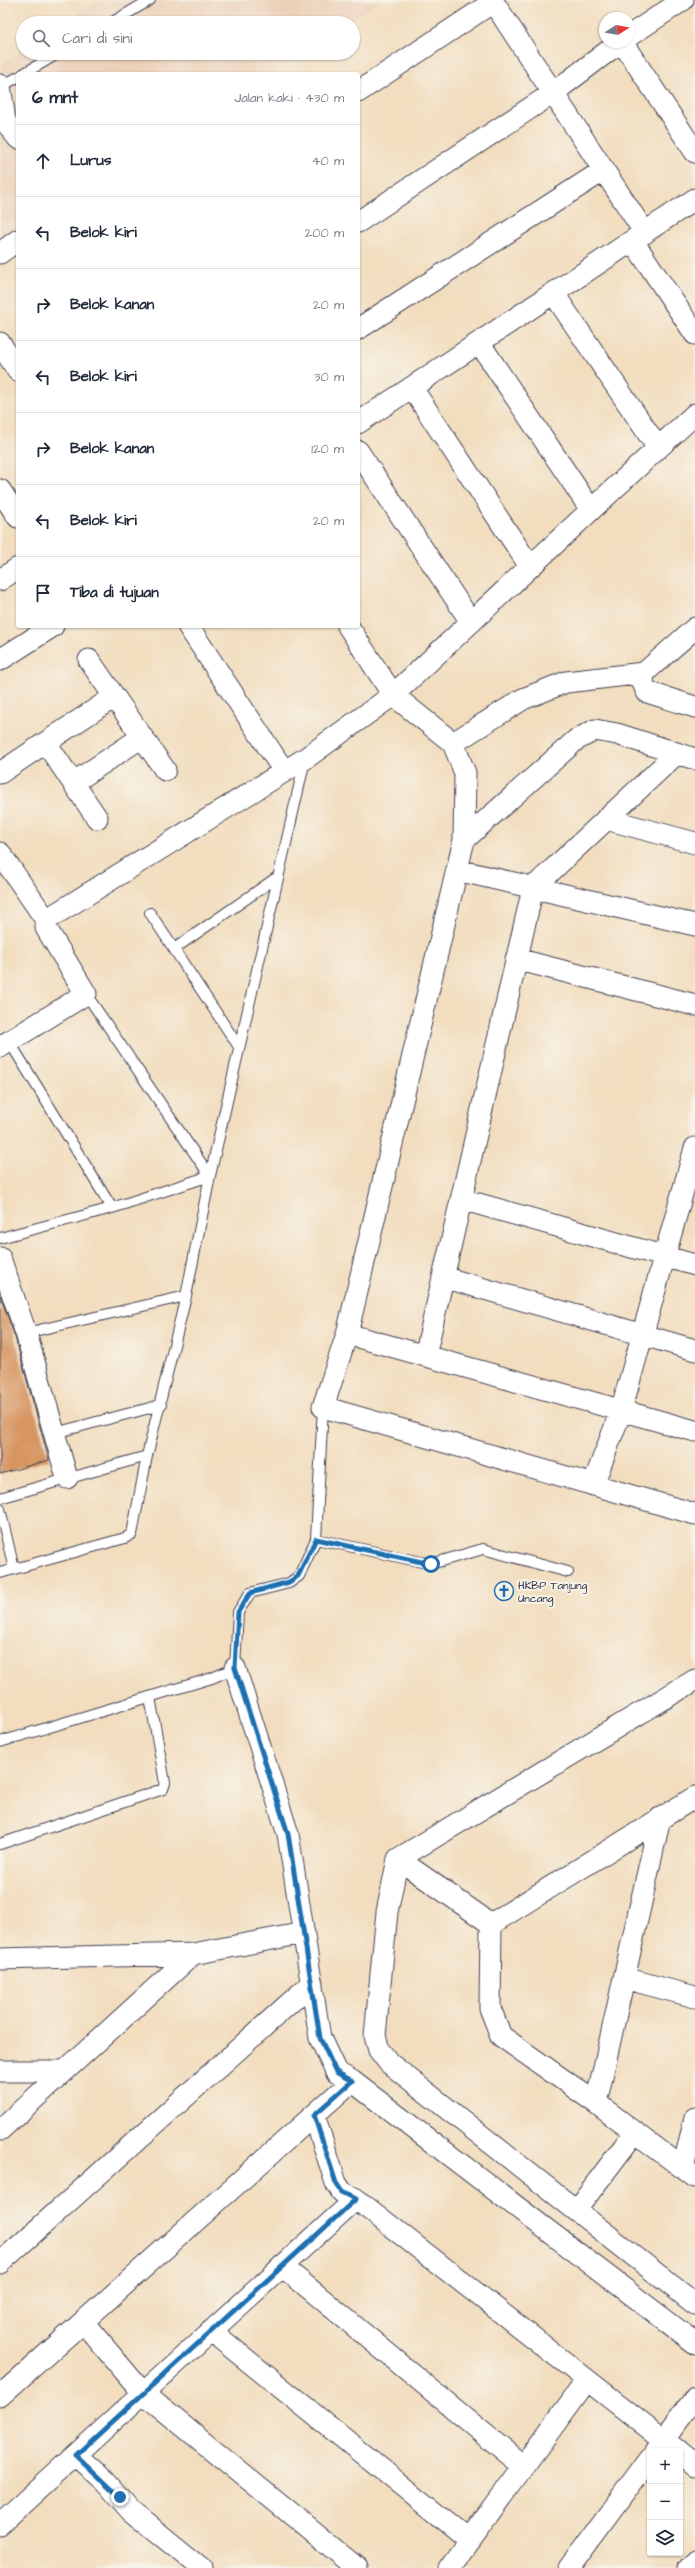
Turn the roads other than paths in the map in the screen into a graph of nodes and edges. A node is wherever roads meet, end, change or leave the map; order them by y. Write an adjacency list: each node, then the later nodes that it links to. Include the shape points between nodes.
1 (150, 0): 4 (lane)
2 (683, 0): 5 (street)
3 (492, 1): 11 (street); 12 (street)
4 (123, 16)
5 (635, 32)
6 (613, 48): 12 (street)
7 (625, 48): 15 (street)
8 (47, 60): 9 (lane)
9 (26, 72)
10 (5, 84): 13 (street)
11 (360, 91)
12 (553, 93): 16 (street); 18 (street)
13 (3, 119): 14 (street)
14 (16, 135)
15 (695, 152)
16 (604, 170): 19 (street); 23 (street)
17 (695, 199): 19 (street)
18 (360, 221)
19 (639, 237): 22 (street); 24 (street)
20 (16, 241): 21 (street)
21 (0, 253)
22 (554, 294): 26 (street); 31 (street)
23 (360, 327)
24 (695, 334)
25 (0, 343): 27 (street)
26 (480, 344): 28 (street); 34 (street)
27 (16, 368)
28 (412, 388): 30 (street); 36 (street)
29 (695, 414): 31 (street)
30 (360, 422)
31 (658, 448): 34 (street)
32 (360, 454): 39 (street)
33 (0, 490): 35 (street)
34 (590, 510): 36 (street)
35 (16, 514)
36 (529, 565): 39 (street)
37 (16, 569): 38 (street)
38 (0, 580)
39 (471, 622): 47 (street)
40 (50, 628): 44 (street)
41 (189, 628): 56 (street)
42 (349, 628): 47 (street)
43 (695, 628): 46 (street)
44 (0, 660)
45 (89, 660): 48 (street)
46 (644, 673): 49 (street, via 643,683 647,692); 52 (street, via 566,682 523,699)
47 (393, 695): 52 (street); 54 (street)
48 (114, 697): 50 (street); 51 (street)
49 (695, 707)
50 (142, 738): 55 (street); 58 (street)
51 (46, 743): 57 (street); 58 (street)
52 (453, 743): 61 (street, via 465,773)
53 (685, 756): 60 (street); 61 (street, via 617,734 595,730 576,740)
54 (306, 758): 56 (street); 65 (lane)
55 (165, 770)
56 (284, 771): 68 (street)
57 (0, 773)
58 (73, 783): 59 (street)
59 (97, 818)
60 (606, 819): 62 (street); 66 (street)
61 (464, 840): 64 (street)
62 (695, 843)
63 (0, 853): 68 (street)
64 (457, 870): 66 (street); 88 (street)
65 (278, 876): 70 (lane); 75 (lane)
66 (533, 888): 69 (street); 71 (street)
67 (150, 913): 70 (lane)
68 (46, 920): 72 (street, via 46,928)
69 (695, 925)
70 (174, 949): 75 (lane)
71 (516, 959): 73 (street); 79 (street)
72 (86, 994): 74 (street); 77 (lane)
73 (695, 1005)
74 (5, 1044): 80 (lane)
75 (239, 1047): 77 (lane)
76 (695, 1148): 78 (street)
77 (210, 1176): 80 (lane); 86 (lane)
78 (690, 1184): 82 (street)
79 (461, 1199): 82 (street); 85 (street)
80 (112, 1208): 81 (lane)
81 (0, 1238)
82 (664, 1256): 84 (street); 89 (street)
83 (0, 1258): 87 (street)
84 (695, 1265)
85 (443, 1277): 89 (street); 91 (street)
86 (186, 1296): 87 (lane); 92 (lane)
87 (26, 1333): 96 (street)
88 (347, 1334): 91 (street); 93 (street)
89 (642, 1335): 90 (street); 94 (street)
90 (695, 1350)
91 (425, 1356): 94 (street)
92 (161, 1405): 96 (lane); 97 (lane)
93 (323, 1407): 99 (street); 103 (lane)
94 (620, 1411): 95 (street); 99 (street)
95 (695, 1431)
96 (55, 1433): 98 (street)
97 (147, 1456): 98 (lane); 104 (lane, via 136,1521 128,1536)
98 (67, 1478): 100 (lane)
99 (594, 1485): 102 (street)
100 (0, 1498)
101 (0, 1509): 104 (lane)
102 (695, 1514)
103 (316, 1539): 105 (lane, via 431,1564 483,1549); 107 (lane, via 298,1576 289,1582 250,1593 238,1612)
104 (14, 1569): 106 (lane)
105 (568, 1572)
106 (0, 1573)
107 (235, 1668): 109 (lane, via 212,1678); 116 (street, via 288,1834)
108 (695, 1680): 114 (street)
109 (150, 1697): 110 (lane); 113 (lane, via 165,1783 163,1789)
110 (0, 1742)
111 (695, 1797): 112 (street)
112 (660, 1818): 115 (street); 119 (street)
113 (0, 1844)
114 (398, 1859): 115 (street); 132 (street, via 388,1912 375,2036 379,2050 389,2064)
115 (491, 1924): 125 (street, via 490,2008 500,2036)
116 (304, 1933): 117 (street); 120 (street)
117 (193, 1954): 118 (street); 123 (street)
118 (0, 1959)
119 (624, 1978): 121 (street); 125 (street)
120 (312, 1983): 124 (street, via 320,2038 336,2072); 133 (street)
121 (695, 1997)
122 (0, 2071): 123 (street)
123 (65, 2071): 128 (street)
124 (352, 2081): 126 (street); 138 (street)
125 (596, 2103): 129 (street)
126 (314, 2115): 131 (street, via 336,2183 342,2192); 136 (street)
127 (695, 2118): 130 (street)
128 (0, 2130)
129 (636, 2132): 130 (street); 132 (street)
130 (689, 2173)
131 (356, 2199): 134 (street); 139 (street)
132 (576, 2210): 135 (street)
133 (2, 2257)
134 (282, 2266): 137 (street); 148 (street)
135 (695, 2304)
136 (83, 2322): 140 (street); 141 (street)
137 (211, 2331): 140 (street); 150 (street)
138 (695, 2343)
139 (587, 2380): 143 (street); 148 (street)
140 (144, 2393): 144 (street); 153 (street)
141 (0, 2396)
142 (695, 2398): 143 (street)
143 (666, 2447)
144 (76, 2455): 149 (street); 152 (street, via 105,2481 131,2511)
145 (683, 2455): 147 (street)
146 (647, 2462): 155 (street)
147 (695, 2465)
148 (523, 2466): 150 (street)
149 (0, 2524)
150 (469, 2540): 154 (street)
151 (695, 2561): 156 (street)
152 (201, 2568)
153 (357, 2568)
154 (449, 2568)
155 (569, 2568)
156 (689, 2568)

